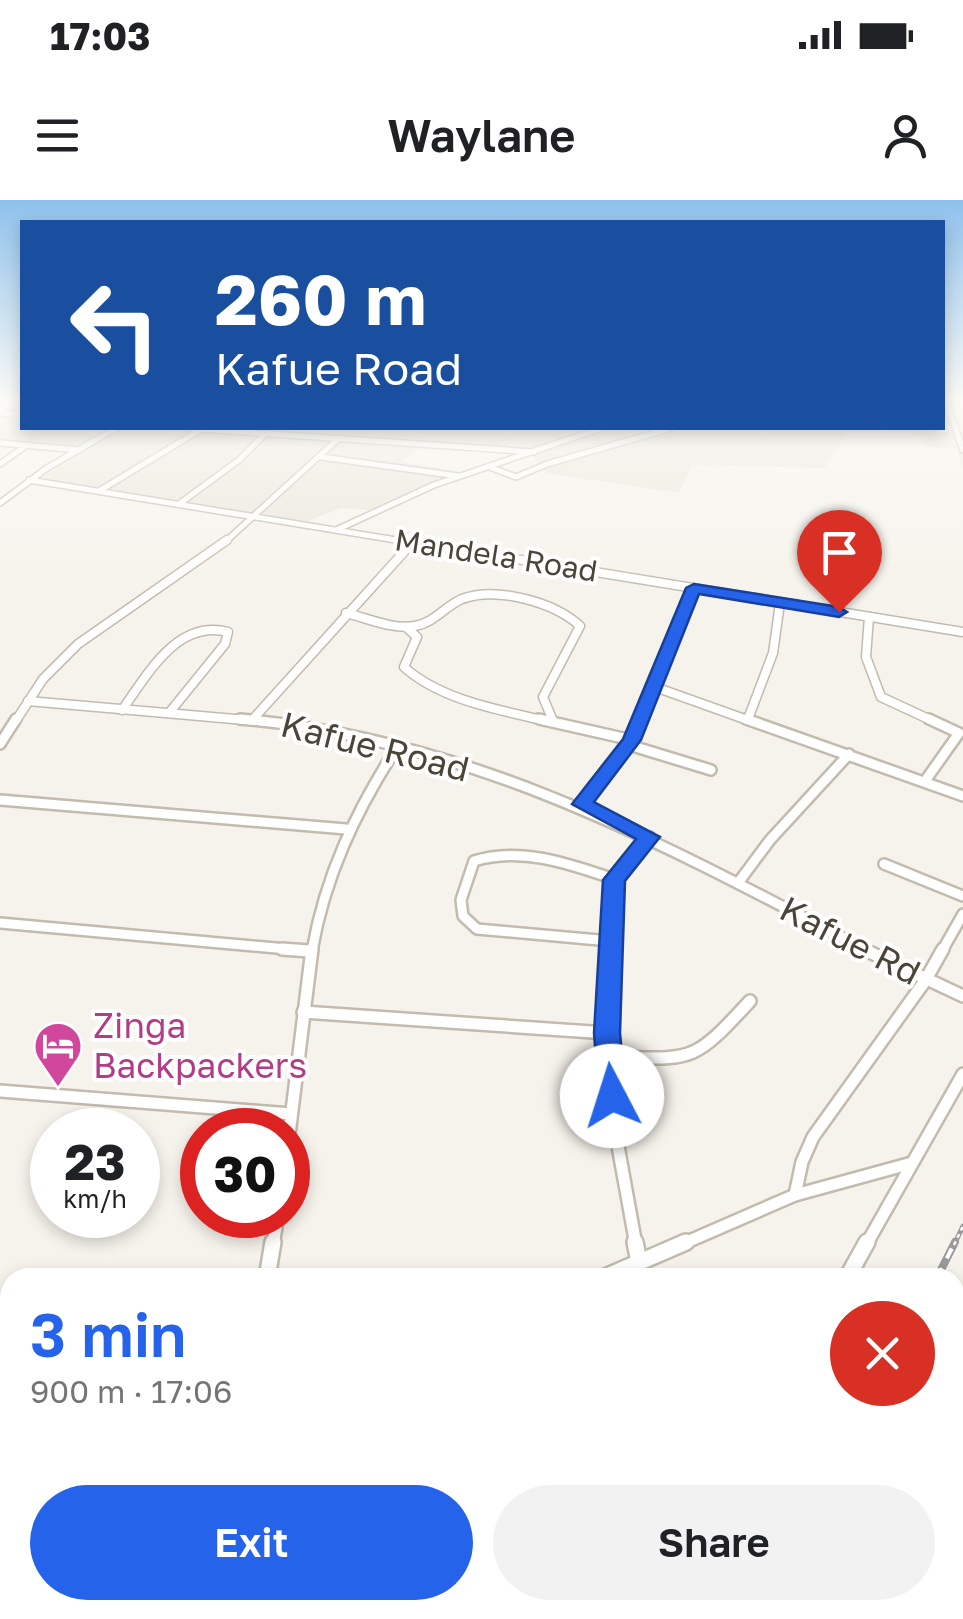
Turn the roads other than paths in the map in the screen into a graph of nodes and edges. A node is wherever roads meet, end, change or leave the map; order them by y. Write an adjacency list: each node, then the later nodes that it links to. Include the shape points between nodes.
1 (52, 467): 9 (street)
2 (139, 467): 10 (street)
3 (228, 467): 12 (street)
4 (311, 467): 13 (street)
5 (392, 467): 8 (street)
6 (539, 467): 7 (street, via 516,477)
7 (492, 468): 8 (street)
8 (459, 476): 14 (street)
9 (29, 480): 10 (street, Mandela Road); 11 (street)
10 (100, 491): 12 (street, Mandela Road)
11 (0, 503)
12 (178, 504): 13 (street, Mandela Road)
13 (255, 518): 14 (street, Mandela Road); 23 (street, via 78,644)
14 (335, 530): 15 (street, Mandela Road)
15 (412, 543): 16 (street, Mandela Road); 18 (street)
16 (694, 588): 17 (street, Mandela Road); 22 (street)
17 (780, 602): 19 (street, Mandela Road); 27 (street, via 773,654)
18 (346, 613): 20 (street); 26 (street)
19 (868, 617): 21 (street, Mandela Road); 34 (street, via 866,657 881,697 959,733)
20 (406, 627): 28 (street, via 417,637 406,656 408,675 459,697); 28 (street, via 432,622 474,596 530,602 572,617 578,632 544,697)
21 (963, 632)
22 (654, 687): 27 (street); 30 (street)
23 (28, 701): 24 (street, Kafue Road); 29 (street)
24 (122, 710): 25 (street, Kafue Road); 25 (street, via 183,636 209,627 228,632)
25 (168, 714): 26 (street, Kafue Road)
26 (254, 719): 31 (street, Kafue Road)
27 (748, 719): 32 (street)
28 (553, 722): 30 (street)
29 (1, 740)
30 (630, 742): 33 (street); 37 (street)
31 (397, 746): 37 (street, Kafue Road); 38 (street)
32 (849, 754): 34 (street); 42 (street)
33 (711, 770)
34 (926, 781): 35 (street)
35 (963, 796)
36 (0, 800): 38 (street)
37 (582, 804): 39 (street, Kafue Road)
38 (346, 829): 47 (street)
39 (650, 837): 41 (street); 42 (street, Kafue Rd)
40 (884, 864): 43 (street)
41 (614, 880): 46 (street); 46 (street, via 561,862 489,855 474,861 459,915 477,930)
42 (738, 883): 48 (street, Kafue Rd)
43 (963, 896)
44 (963, 914): 48 (street)
45 (0, 923): 47 (street)
46 (610, 940): 52 (street)
47 (309, 951): 51 (street)
48 (925, 981): 49 (street, Kafue Rd); 59 (street, via 813,1138)
49 (963, 996)
50 (750, 1001): 53 (street, via 707,1048 678,1059)
51 (304, 1012): 52 (street); 57 (street)
52 (607, 1033): 53 (street)
53 (610, 1057): 61 (street)
54 (963, 1074): 58 (street)
55 (0, 1091): 56 (street)
56 (215, 1108)
57 (292, 1108)
58 (912, 1163): 59 (street); 64 (street)
59 (794, 1196): 61 (street)
60 (274, 1238): 62 (street)
61 (639, 1262): 63 (street)
62 (269, 1268)
63 (626, 1268)
64 (853, 1268)

